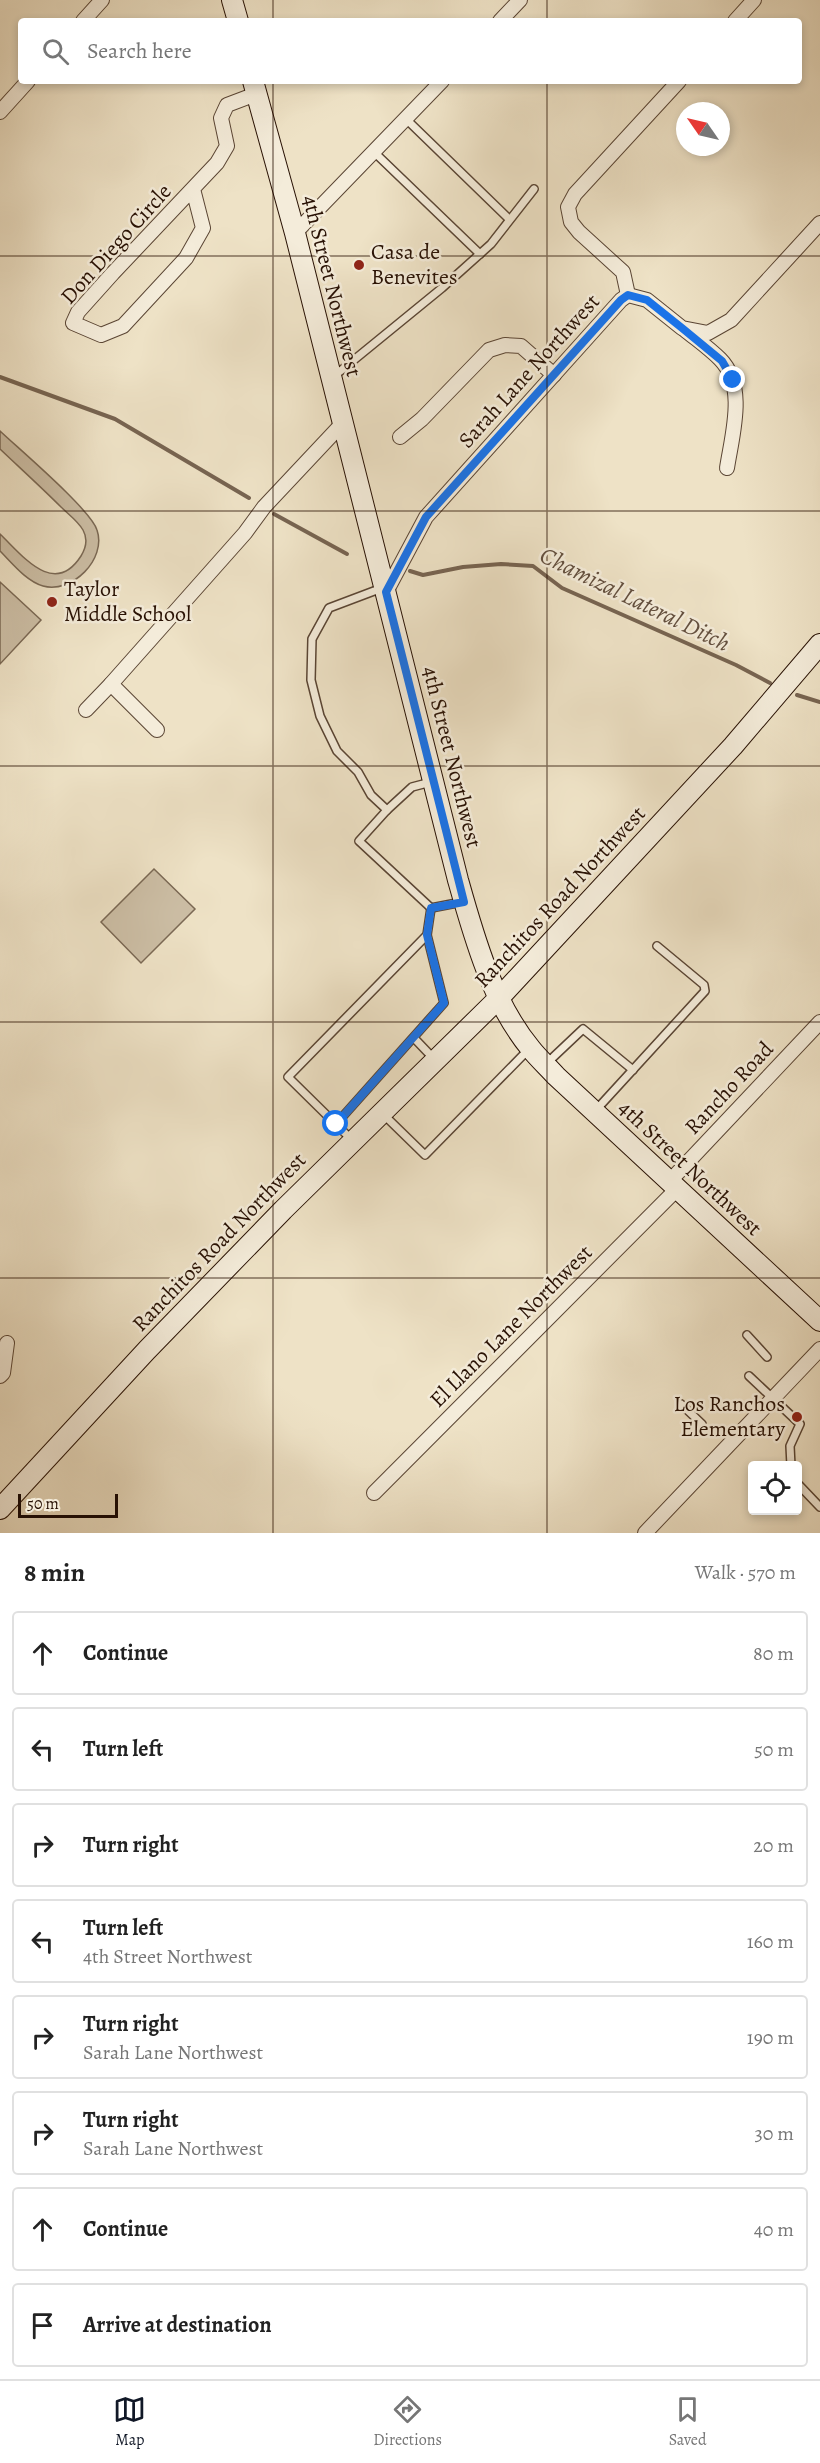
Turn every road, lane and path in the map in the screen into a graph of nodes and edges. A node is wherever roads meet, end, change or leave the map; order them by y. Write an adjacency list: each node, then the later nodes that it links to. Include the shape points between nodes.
1 (102, 0): 5 (street)
2 (232, 0): 6 (main road)
3 (520, 0): 7 (street)
4 (754, 0): 8 (street)
5 (86, 18)
6 (237, 18)
7 (503, 18)
8 (738, 18)
9 (25, 84): 13 (street)
10 (439, 84): 14 (street)
11 (676, 84): 22 (street, via 575,194 568,207 579,232 622,272)
12 (255, 87): 16 (street, Don Diego Circle, via 227,105 221,118 227,146); 20 (main road, 4th Street Northwest)
13 (0, 112)
14 (406, 119): 15 (street); 18 (lane)
15 (374, 152): 20 (street); 21 (lane)
16 (193, 189): 16 (street, Don Diego Circle, via 78,312 73,323 101,335 123,326 186,258 203,228)
17 (534, 189): 18 (lane)
18 (509, 219): 21 (lane)
19 (820, 223): 23 (street, via 731,320 708,333)
20 (295, 233): 25 (main road, 4th Street Northwest)
21 (480, 254): 25 (lane)
22 (628, 295): 23 (street, Sarah Lane Northwest, via 647,300); 24 (street, Sarah Lane Northwest)
23 (682, 328): 28 (street, Sarah Lane Northwest, via 722,361 733,380 736,407)
24 (554, 375): 27 (street, via 521,346 489,350); 29 (street, Sarah Lane Northwest, via 426,517)
25 (331, 379): 26 (main road, 4th Street Northwest)
26 (342, 424): 29 (main road, 4th Street Northwest); 31 (street, via 264,507 245,534)
27 (400, 437)
28 (727, 468)
29 (385, 590): 34 (main road, 4th Street Northwest); 35 (lane, via 329,608 312,639 311,680 320,716 338,752)
30 (820, 644): 40 (main road, Ranchitos Road Northwest, via 734,746)
31 (111, 684): 32 (street); 33 (street)
32 (86, 710)
33 (157, 730)
34 (433, 782): 35 (lane, via 412,787); 36 (main road, 4th Street Northwest)
35 (387, 810): 37 (lane, via 359,841)
36 (464, 902): 37 (lane); 40 (main road, 4th Street Northwest)
37 (431, 908): 38 (lane)
38 (427, 935): 42 (lane, via 444,1003); 49 (lane, via 288,1077)
39 (657, 946): 46 (lane, via 705,987)
40 (500, 997): 43 (main road, 4th Street Northwest); 44 (main road, Ranchitos Road Northwest)
41 (820, 1022): 51 (street, Rancho Road)
42 (414, 1038): 44 (lane); 49 (lane)
43 (530, 1048): 45 (main road, 4th Street Northwest); 48 (lane, via 425,1155)
44 (435, 1060): 48 (main road, Ranchitos Road Northwest)
45 (545, 1064): 46 (lane, via 584,1029); 47 (main road, 4th Street Northwest)
46 (633, 1070): 47 (lane)
47 (595, 1112): 51 (main road, 4th Street Northwest)
48 (382, 1113): 50 (main road, Ranchitos Road Northwest)
49 (336, 1124): 50 (lane)
50 (353, 1141): 66 (main road, Ranchitos Road Northwest, via 147,1350)
51 (673, 1186): 52 (main road, 4th Street Northwest); 64 (street, El Llano Lane Northwest)
52 (820, 1322)
53 (747, 1335): 56 (lane)
54 (7, 1343): 58 (street)
55 (820, 1349): 59 (street)
56 (767, 1357)
57 (749, 1376): 59 (lane)
58 (0, 1377)
59 (773, 1398): 62 (lane, via 800,1424 790,1446); 67 (street)
60 (681, 1404): 61 (lane)
61 (702, 1424)
62 (791, 1461)
63 (802, 1488): 65 (lane)
64 (374, 1493)
65 (820, 1507)
66 (0, 1509)
67 (645, 1533)

